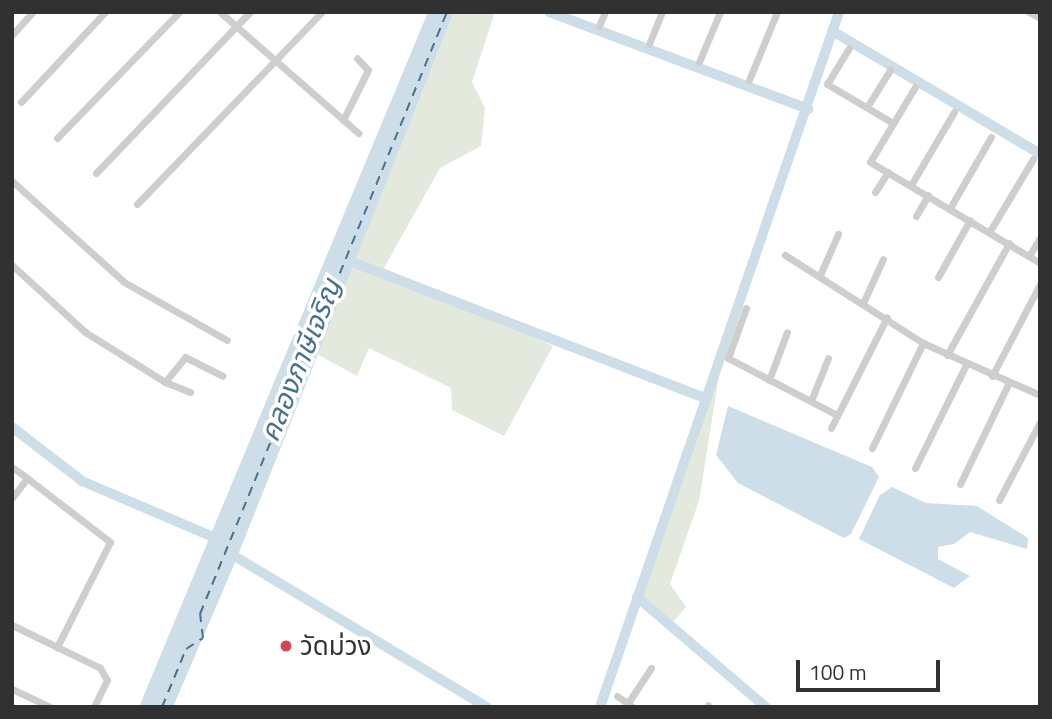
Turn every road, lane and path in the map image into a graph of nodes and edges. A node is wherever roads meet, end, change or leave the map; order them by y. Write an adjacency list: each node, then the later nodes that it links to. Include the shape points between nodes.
1 (33, 12): 15 (street)
2 (105, 12): 24 (street)
3 (179, 12): 31 (street)
4 (220, 12): 13 (street)
5 (250, 12): 13 (street)
6 (322, 12): 19 (street)
7 (605, 12): 14 (street)
8 (662, 12): 16 (street)
9 (720, 12): 20 (street)
10 (777, 12): 22 (street)
11 (1029, 12): 12 (street)
12 (1040, 18)
13 (236, 26): 19 (street); 34 (street)
14 (599, 26)
15 (12, 35)
16 (649, 44)
17 (849, 48): 25 (street, via 827,84)
18 (356, 58): 27 (street, via 368,70)
19 (276, 61): 27 (street); 39 (street)
20 (699, 62)
21 (890, 70): 25 (street)
22 (749, 80)
23 (915, 87): 28 (street)
24 (21, 102)
25 (867, 107): 28 (street)
26 (954, 112): 36 (street)
27 (343, 120): 29 (street)
28 (893, 123): 33 (street, via 870,162)
29 (358, 133)
30 (991, 137): 40 (street)
31 (57, 138)
32 (1033, 159): 43 (street)
33 (888, 172): 36 (street); 37 (street)
34 (96, 173)
35 (12, 181): 59 (street, via 124,282)
36 (911, 185): 38 (street)
37 (875, 192)
38 (928, 195): 40 (street); 41 (street)
39 (137, 204)
40 (950, 208): 42 (street)
41 (916, 216)
42 (970, 220): 43 (street); 53 (street)
43 (990, 231): 46 (street)
44 (838, 234): 52 (street)
45 (1040, 238): 48 (street)
46 (1009, 243): 48 (street); 61 (street)
47 (785, 255): 52 (street)
48 (1029, 256): 50 (street)
49 (883, 259): 55 (street)
50 (1040, 263)
51 (12, 265): 67 (street, via 85,332)
52 (820, 275): 55 (street)
53 (938, 277)
54 (1040, 284): 65 (street)
55 (864, 301): 57 (street)
56 (746, 308): 66 (street, via 728,358)
57 (887, 317): 60 (street); 72 (street)
58 (786, 332): 66 (street)
59 (227, 340)
60 (923, 343): 61 (street); 75 (street)
61 (947, 355): 63 (street)
62 (828, 358): 71 (street)
63 (966, 365): 65 (street); 77 (street)
64 (223, 376): 67 (street, via 185,357)
65 (992, 376): 68 (street)
66 (769, 380): 71 (street)
67 (165, 382): 69 (street)
68 (1009, 382): 70 (street); 79 (street)
69 (190, 392)
70 (1040, 395)
71 (811, 401): 72 (street)
72 (837, 415): 74 (street)
73 (1040, 422): 81 (street)
74 (831, 428)
75 (872, 448)
76 (12, 467): 78 (street)
77 (915, 468)
78 (27, 478): 80 (street); 83 (street, via 110,542)
79 (960, 484)
80 (12, 498)
81 (999, 500)
82 (12, 625): 83 (street)
83 (57, 647): 89 (street, via 106,674)
84 (651, 668): 87 (street)
85 (12, 689): 88 (street)
86 (617, 696): 87 (street)
87 (630, 705)
88 (50, 707)
89 (94, 707)

